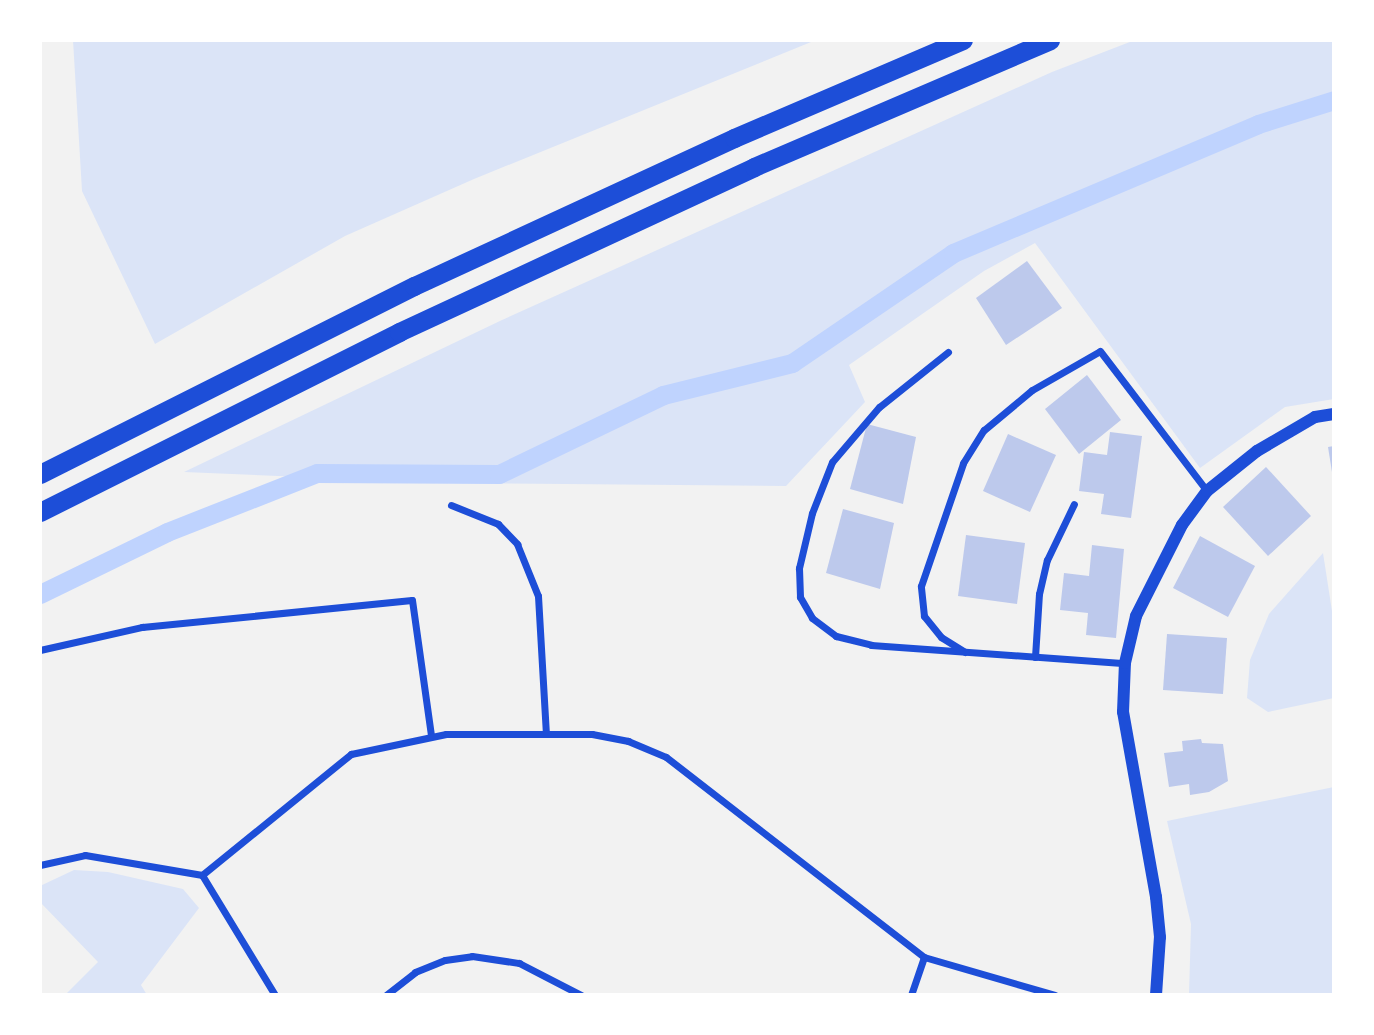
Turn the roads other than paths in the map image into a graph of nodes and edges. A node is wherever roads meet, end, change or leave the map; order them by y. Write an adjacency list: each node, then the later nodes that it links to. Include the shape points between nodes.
1 (963, 40): 5 (highway, via 734,138 414,286)
2 (1050, 40): 9 (highway, via 754,167 424,320)
3 (948, 352): 11 (street, via 879,407 832,462 812,513 799,568 800,597 812,618 836,636 871,645)
4 (1334, 414): 6 (street, via 1315,417 1257,451)
5 (40, 474)
6 (1207, 491): 11 (street, via 1100,351 1032,390 984,430 963,463 921,586 924,617 941,637); 13 (street, via 1155,573 1136,616)
7 (1074, 504): 12 (street, via 1047,560 1039,594)
8 (451, 505): 14 (street, via 498,524 517,544 538,596)
9 (40, 512)
10 (40, 650): 15 (street, via 142,627 412,600)
11 (966, 652): 12 (street)
12 (1035, 657): 13 (street)
13 (1125, 663): 24 (street, via 1123,712 1160,937)
14 (546, 734): 15 (street); 18 (street, via 592,734 628,741 666,757)
15 (432, 736): 17 (street, via 351,754)
16 (40, 865): 17 (street, via 85,855)
17 (202, 876): 19 (street)
18 (924, 957): 22 (street); 23 (street)
19 (275, 995)
20 (386, 995): 21 (street, via 415,972 472,956 519,963)
21 (581, 995)
22 (911, 995)
23 (1055, 995)
24 (1156, 995)

